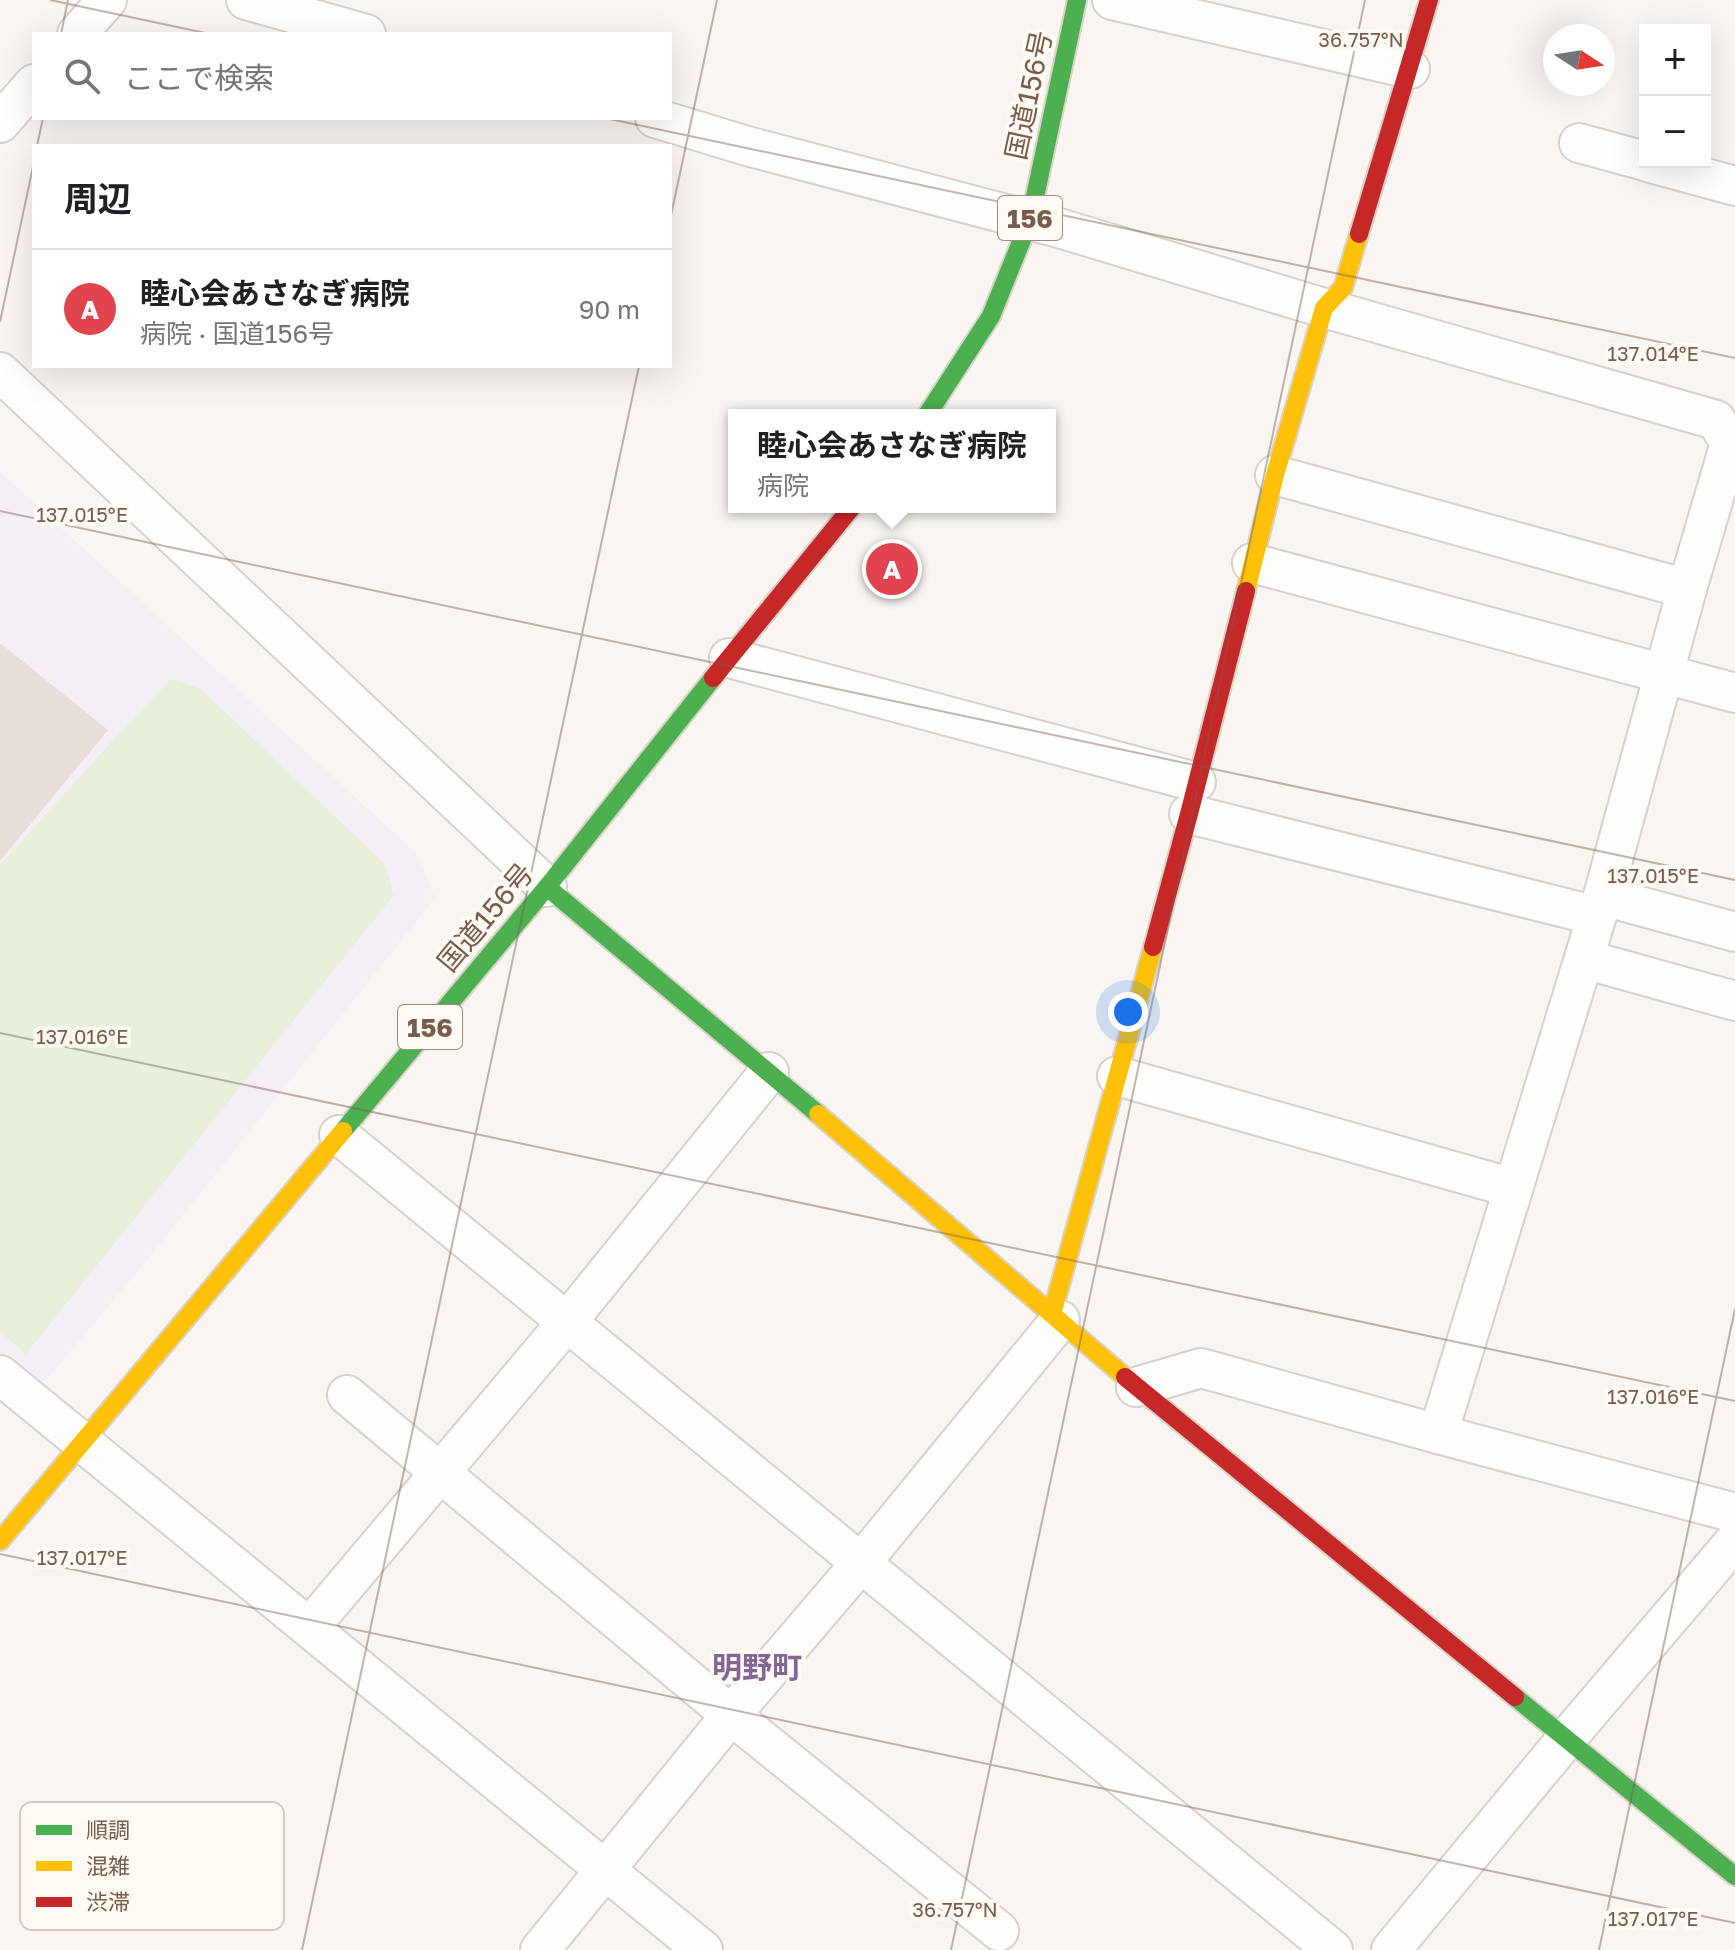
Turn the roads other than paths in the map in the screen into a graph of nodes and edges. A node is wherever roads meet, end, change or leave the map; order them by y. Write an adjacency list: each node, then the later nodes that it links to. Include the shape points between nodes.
1 (107, 0): 6 (street)
2 (246, 0): 7 (street)
3 (1077, 0): 16 (main road, 国道156号 / 156)
4 (1112, 0): 8 (street)
5 (1429, 0): 8 (main road)
6 (79, 32)
7 (359, 32)
8 (1410, 69): 17 (main road, via 1343,288)
9 (32, 86): 11 (street)
10 (662, 120): 16 (street)
11 (0, 123)
12 (1579, 143): 13 (street)
13 (1639, 160)
14 (1668, 168): 15 (street)
15 (1735, 186)
16 (1030, 220): 17 (street); 19 (main road, 国道156号 / 156, via 991,316)
17 (1324, 308): 20 (street, via 1716,420); 21 (main road)
18 (0, 372): 29 (street)
19 (931, 409)
20 (1732, 443): 24 (street)
21 (1275, 475): 23 (main road); 24 (street)
22 (847, 513): 25 (main road, 国道156号 / 156)
23 (1252, 563): 26 (street); 28 (main road)
24 (1687, 589): 26 (street)
25 (729, 658): 28 (street); 29 (main road, 国道156号 / 156)
26 (1664, 674): 27 (street); 30 (street)
27 (1735, 693)
28 (1192, 798): 30 (street); 35 (main road)
29 (547, 887): 34 (main road); 36 (main road, 国道156号 / 156)
30 (1600, 906): 31 (street); 32 (street)
31 (1735, 932)
32 (1584, 959): 33 (street); 37 (street)
33 (1735, 1001)
34 (769, 1072): 38 (main road); 39 (street)
35 (1117, 1076): 37 (street); 38 (main road)
36 (339, 1135): 39 (street); 44 (main road, 国道156号 / 156)
37 (1513, 1188): 43 (street)
38 (1056, 1317): 41 (main road); 49 (street)
39 (567, 1322): 45 (street); 49 (street)
40 (0, 1375): 44 (street)
41 (1136, 1387): 43 (street, via 1201,1368); 52 (main road)
42 (347, 1395): 45 (street)
43 (1438, 1434): 46 (street)
44 (81, 1443): 47 (main road, 国道156号 / 156); 50 (street)
45 (441, 1473): 50 (street); 51 (street)
46 (1735, 1513)
47 (0, 1541)
48 (1735, 1541): 52 (street)
49 (860, 1564): 51 (street); 58 (street)
50 (310, 1627): 53 (street)
51 (731, 1715): 53 (street); 55 (street)
52 (1567, 1738): 54 (main road); 59 (street)
53 (607, 1870): 56 (street); 57 (street)
54 (1735, 1876)
55 (999, 1931)
56 (540, 1950)
57 (703, 1950)
58 (1333, 1950)
59 (1391, 1950)

